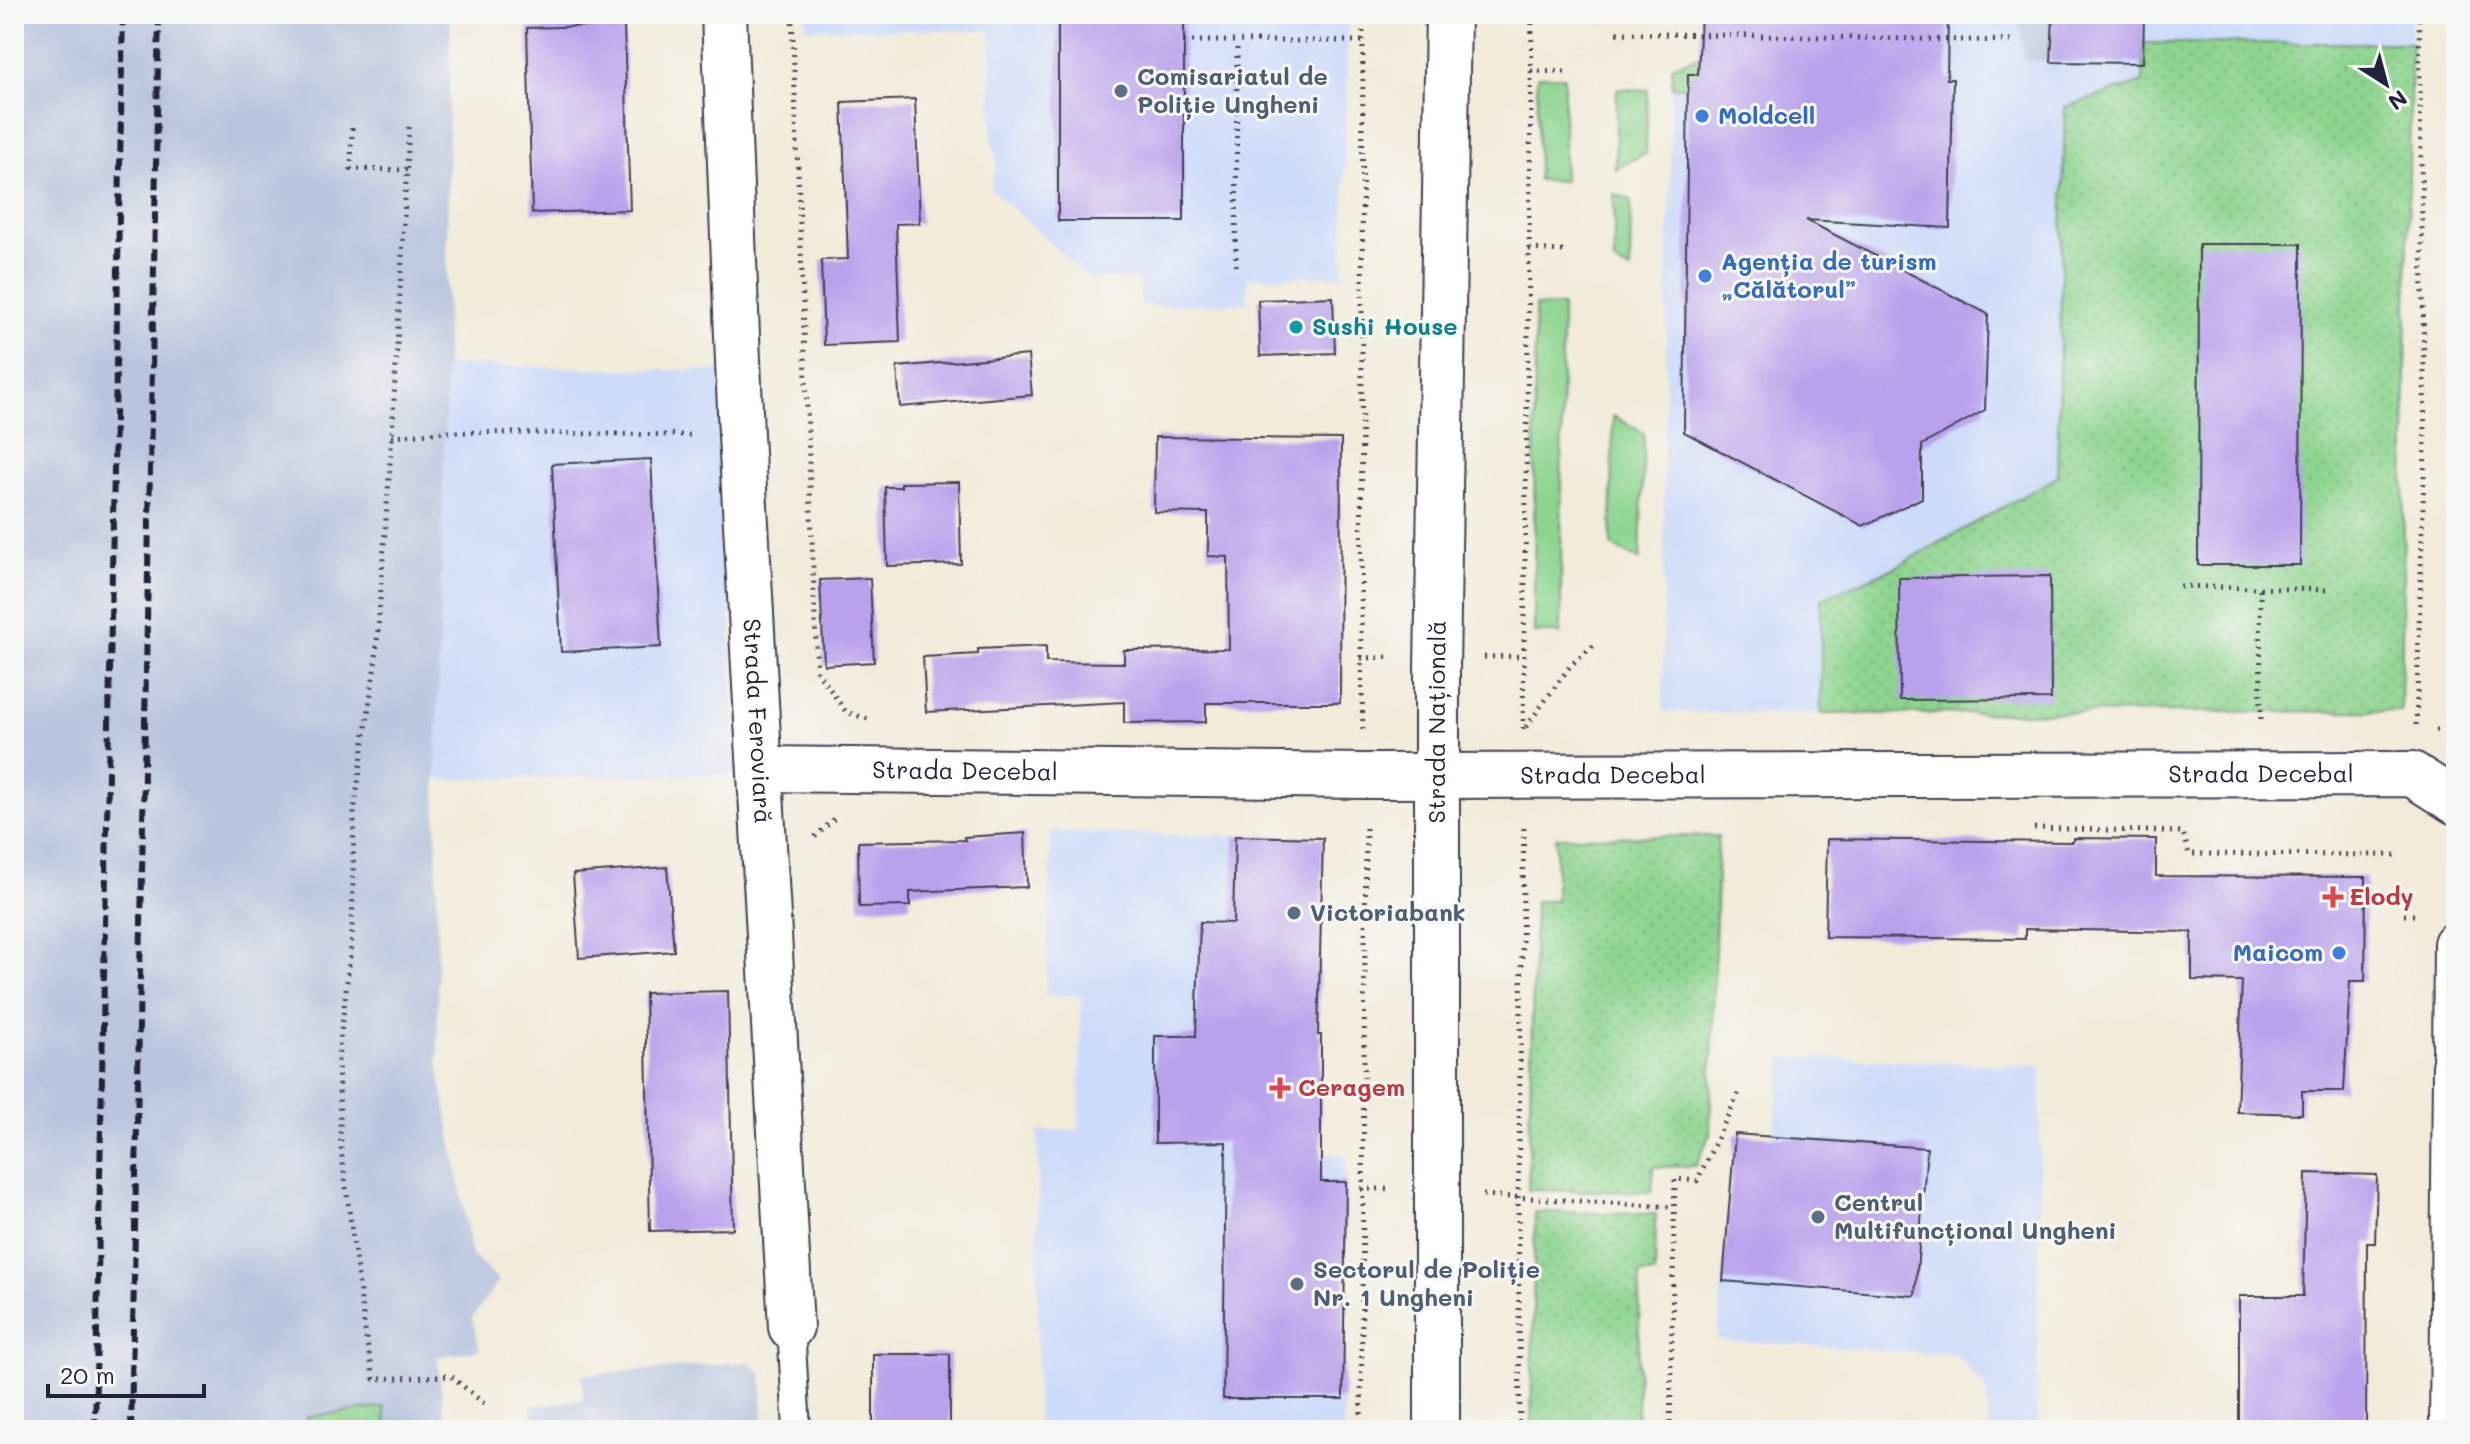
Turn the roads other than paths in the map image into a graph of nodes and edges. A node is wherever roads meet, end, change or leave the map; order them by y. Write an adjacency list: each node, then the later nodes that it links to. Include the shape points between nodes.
1 (724, 14): 3 (street, Strada Feroviară)
2 (1448, 14): 4 (street, Strada Națională)
3 (761, 769): 4 (street, Strada Decebal); 7 (street, Strada Feroviară)
4 (1438, 774): 5 (street, Strada Decebal, via 2412,774); 9 (street, Strada Națională)
5 (2456, 802)
6 (2456, 944): 10 (street)
7 (791, 1327): 8 (lane, Strada Feroviară)
8 (797, 1430)
9 (1437, 1430)
10 (2452, 1430)

